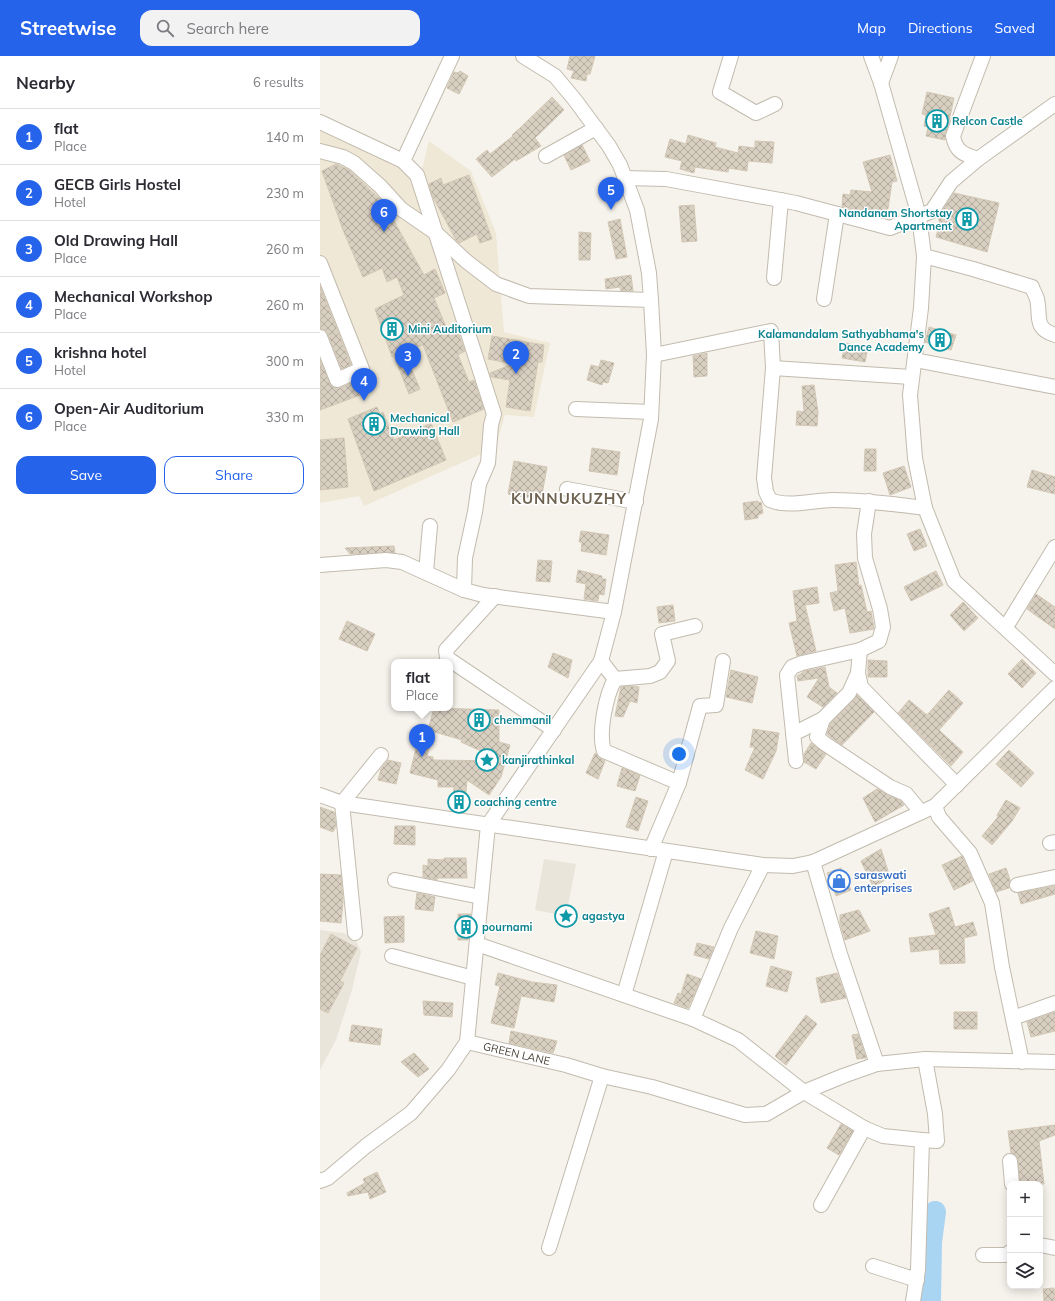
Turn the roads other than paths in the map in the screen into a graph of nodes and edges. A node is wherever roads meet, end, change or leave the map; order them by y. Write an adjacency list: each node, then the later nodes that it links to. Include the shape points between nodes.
1 (452, 56): 15 (street)
2 (523, 56): 11 (street, via 555,76)
3 (731, 56): 8 (street, via 720,92 756,113)
4 (871, 56): 7 (street)
5 (891, 56): 7 (street)
6 (983, 56): 14 (street, via 953,136 955,146 963,154)
7 (881, 83): 19 (street)
8 (775, 104)
9 (1055, 104): 14 (street)
10 (320, 122): 15 (street)
11 (596, 128): 13 (street); 16 (street, via 620,165)
12 (320, 150): 20 (street, via 354,162 401,209)
13 (546, 156)
14 (978, 159): 19 (street, via 951,182 932,211)
15 (403, 161): 20 (street, via 417,175)
16 (625, 178): 17 (street, via 666,179); 25 (street, via 637,210 649,273)
17 (781, 200): 18 (street); 23 (street)
18 (837, 214): 19 (street, via 890,228); 24 (street)
19 (919, 216): 21 (street)
20 (436, 233): 25 (street, via 496,284 529,296); 43 (street, via 494,414 488,463 479,484 469,536)
21 (924, 256): 26 (street, via 1032,287 1037,299 1039,322 1048,333); 29 (street, via 922,308)
22 (320, 263): 27 (street, via 362,369 337,380)
23 (774, 278)
24 (824, 299)
25 (651, 300): 28 (street)
26 (1055, 336)
27 (320, 337)
28 (654, 355): 30 (street, via 772,331); 34 (street)
29 (915, 360): 31 (street); 32 (street)
30 (772, 368): 31 (street); 36 (street, via 764,478 770,500 780,504 832,500)
31 (911, 377): 38 (street, via 915,458)
32 (1055, 387)
33 (576, 409): 34 (street)
34 (652, 412): 37 (street)
35 (567, 489): 37 (street)
36 (869, 501): 38 (street); 48 (street, via 864,534 865,558 883,626 879,641)
37 (636, 502): 45 (street)
38 (925, 508): 47 (street, via 954,581)
39 (430, 526): 42 (street)
40 (1055, 547): 47 (street)
41 (320, 565): 42 (street, via 386,560 402,562)
42 (426, 572): 43 (street)
43 (464, 590): 44 (street)
44 (495, 596): 45 (street); 49 (street, via 446,650)
45 (614, 612): 50 (street)
46 (695, 626): 55 (street, via 662,634 668,661 660,672 638,678)
47 (1006, 627): 54 (street)
48 (860, 650): 53 (street); 59 (street, via 792,667 787,675)
49 (448, 659)
50 (601, 661): 55 (street); 58 (street)
51 (723, 661): 62 (street, via 716,705 700,706)
52 (453, 662): 58 (street)
53 (858, 673): 57 (street, via 849,693); 63 (street, via 861,687 868,695)
54 (1055, 674)
55 (615, 679): 62 (street, via 611,686 601,733 604,751)
56 (1055, 688): 63 (street)
57 (823, 719): 59 (street); 67 (street, via 817,737 890,787 906,794)
58 (554, 730): 68 (street)
59 (793, 734): 61 (street)
60 (381, 755): 65 (street)
61 (796, 761)
62 (679, 782): 69 (street)
63 (957, 785): 66 (street)
64 (320, 795): 65 (street)
65 (342, 803): 68 (street); 77 (street)
66 (935, 806): 67 (street); 83 (street, via 939,817 970,853 992,903)
67 (920, 812): 71 (street)
68 (488, 825): 69 (street); 76 (street)
69 (651, 849): 70 (street)
70 (666, 851): 72 (street); 81 (street)
71 (814, 862): 72 (street, via 793,866); 89 (street, via 840,954)
72 (763, 865): 84 (street, via 731,928)
73 (1055, 877): 75 (street)
74 (395, 880): 76 (street)
75 (1017, 885)
76 (481, 897): 78 (street)
77 (355, 933)
78 (477, 944): 80 (street); 81 (street)
79 (392, 956): 80 (street)
80 (473, 978): 85 (street)
81 (624, 995): 84 (street)
82 (1055, 1003): 83 (street)
83 (1013, 1018): 87 (street)
84 (693, 1019): 91 (street, via 738,1040)
85 (467, 1042): 90 (street, GREEN LANE); 95 (street, via 448,1070 411,1113 328,1178)
86 (925, 1060): 87 (street, GREEN LANE); 89 (street, GREEN LANE); 93 (street, via 937,1141)
87 (1022, 1062): 88 (street, GREEN LANE)
88 (1055, 1062)
89 (877, 1064): 91 (street, GREEN LANE)
90 (602, 1076): 91 (street, GREEN LANE, via 756,1116 766,1114); 99 (street)
91 (804, 1092): 92 (street)
92 (864, 1128): 93 (street, via 883,1136); 97 (street)
93 (922, 1140): 104 (street)
94 (1010, 1161): 96 (street)
95 (320, 1181)
96 (1012, 1181)
97 (822, 1205)
98 (1043, 1246): 100 (street)
99 (548, 1248)
100 (1055, 1248)
101 (1009, 1253): 102 (street)
102 (983, 1255)
103 (873, 1266): 104 (street)
104 (916, 1280): 105 (street)
105 (913, 1301)

